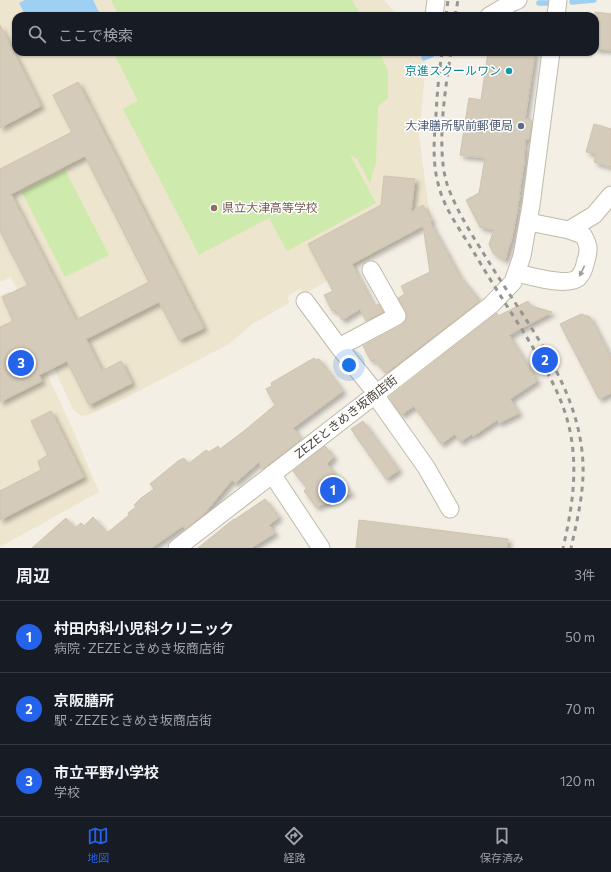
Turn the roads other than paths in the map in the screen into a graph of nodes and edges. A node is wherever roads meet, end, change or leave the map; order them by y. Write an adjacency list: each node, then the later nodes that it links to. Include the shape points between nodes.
1 (436, 0): 4 (street)
2 (518, 0): 5 (street)
3 (558, 0): 6 (street)
4 (434, 12)
5 (496, 12)
6 (556, 12)
7 (550, 56): 10 (street)
8 (611, 195): 9 (street)
9 (594, 215): 11 (street); 12 (street, via 595,224)
10 (529, 222): 11 (street); 14 (street)
11 (570, 230): 12 (street, via 583,235)
12 (589, 250): 14 (street, one-way to 14, via 579,278 572,281)
13 (371, 270): 16 (street, via 397,316)
14 (515, 277): 17 (street, ZEZEときめき坂商店街, via 491,304)
15 (305, 301): 16 (street)
16 (339, 347): 17 (street)
17 (376, 393): 18 (street, ZEZEときめき坂商店街); 19 (street)
18 (272, 474): 20 (street, ZEZEときめき坂商店街); 21 (street)
19 (450, 509)
20 (177, 548)
21 (321, 548)

